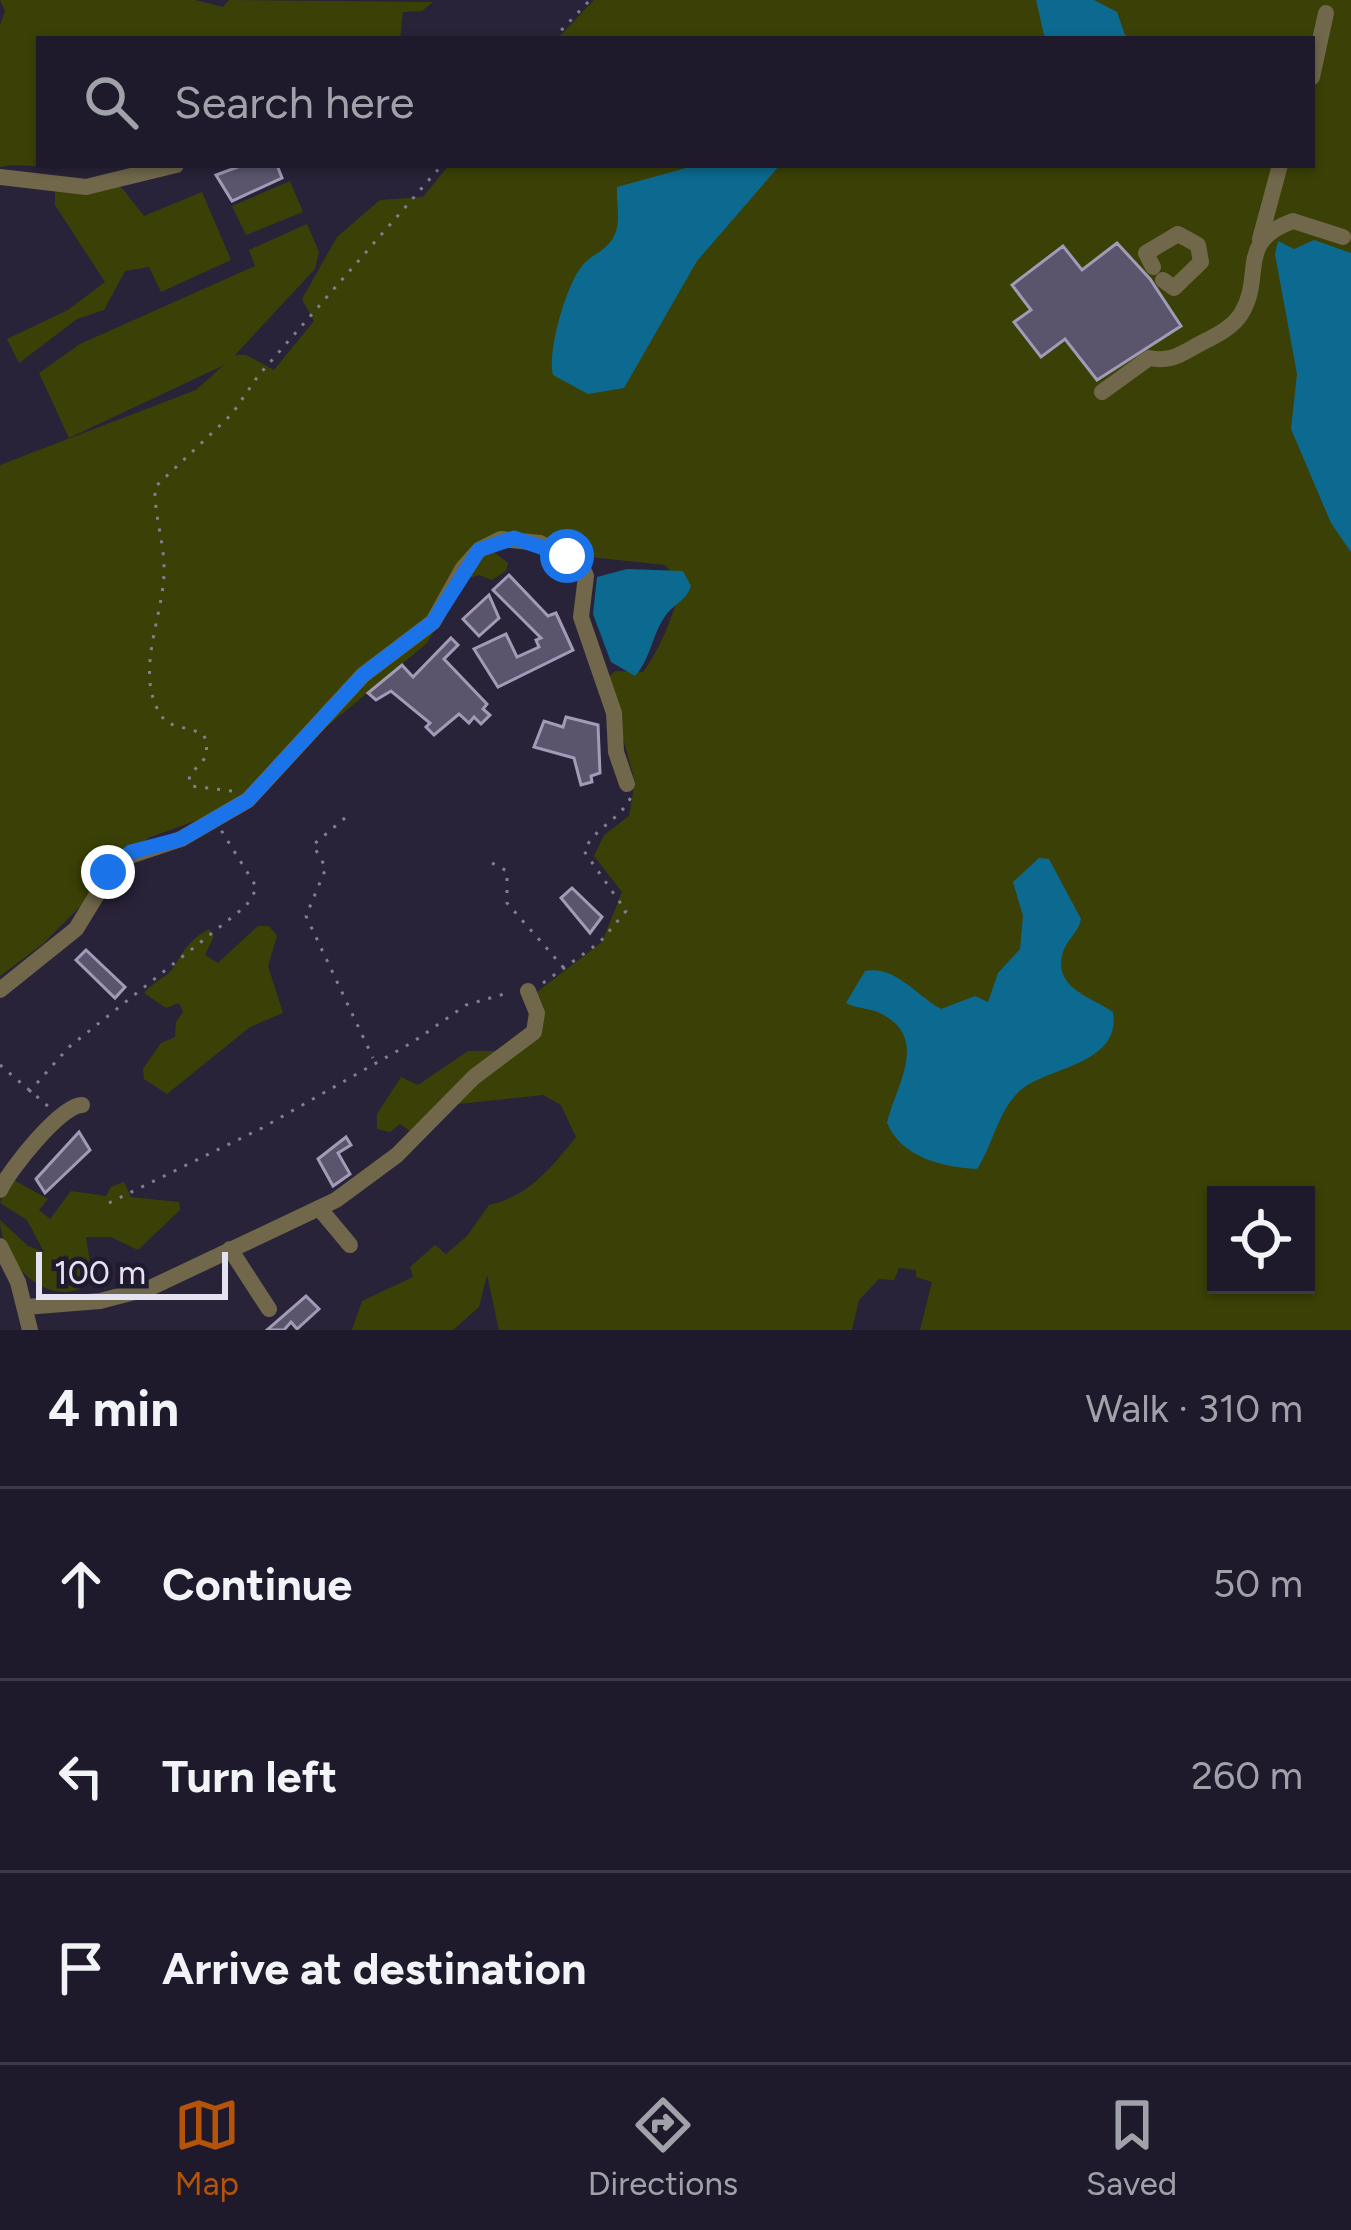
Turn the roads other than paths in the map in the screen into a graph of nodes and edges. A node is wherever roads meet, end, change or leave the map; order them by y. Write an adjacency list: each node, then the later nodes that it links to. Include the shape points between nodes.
1 (1326, 13): 2 (street)
2 (1315, 63)
3 (164, 168): 5 (street, via 86,187)
4 (1279, 168): 7 (street)
5 (0, 177)
6 (1342, 237): 7 (street, via 1293,221)
7 (1260, 239): 8 (street, via 1234,324 1165,361 1150,358)
8 (1102, 392)
9 (627, 784): 10 (street, via 614,713 581,617 586,576 554,548 514,538 479,550 433,622 363,675 265,784 215,821 118,860 76,929)
10 (0, 990)
11 (528, 991): 14 (street, via 534,1032 474,1077 373,1175)
12 (82, 1105): 13 (street, via 59,1116)
13 (0, 1190)
14 (319, 1208): 15 (street); 17 (street)
15 (350, 1245)
16 (0, 1246): 18 (street)
17 (230, 1250): 18 (street, via 128,1295); 19 (street)
18 (25, 1306): 20 (street)
19 (269, 1309)
20 (30, 1330)

